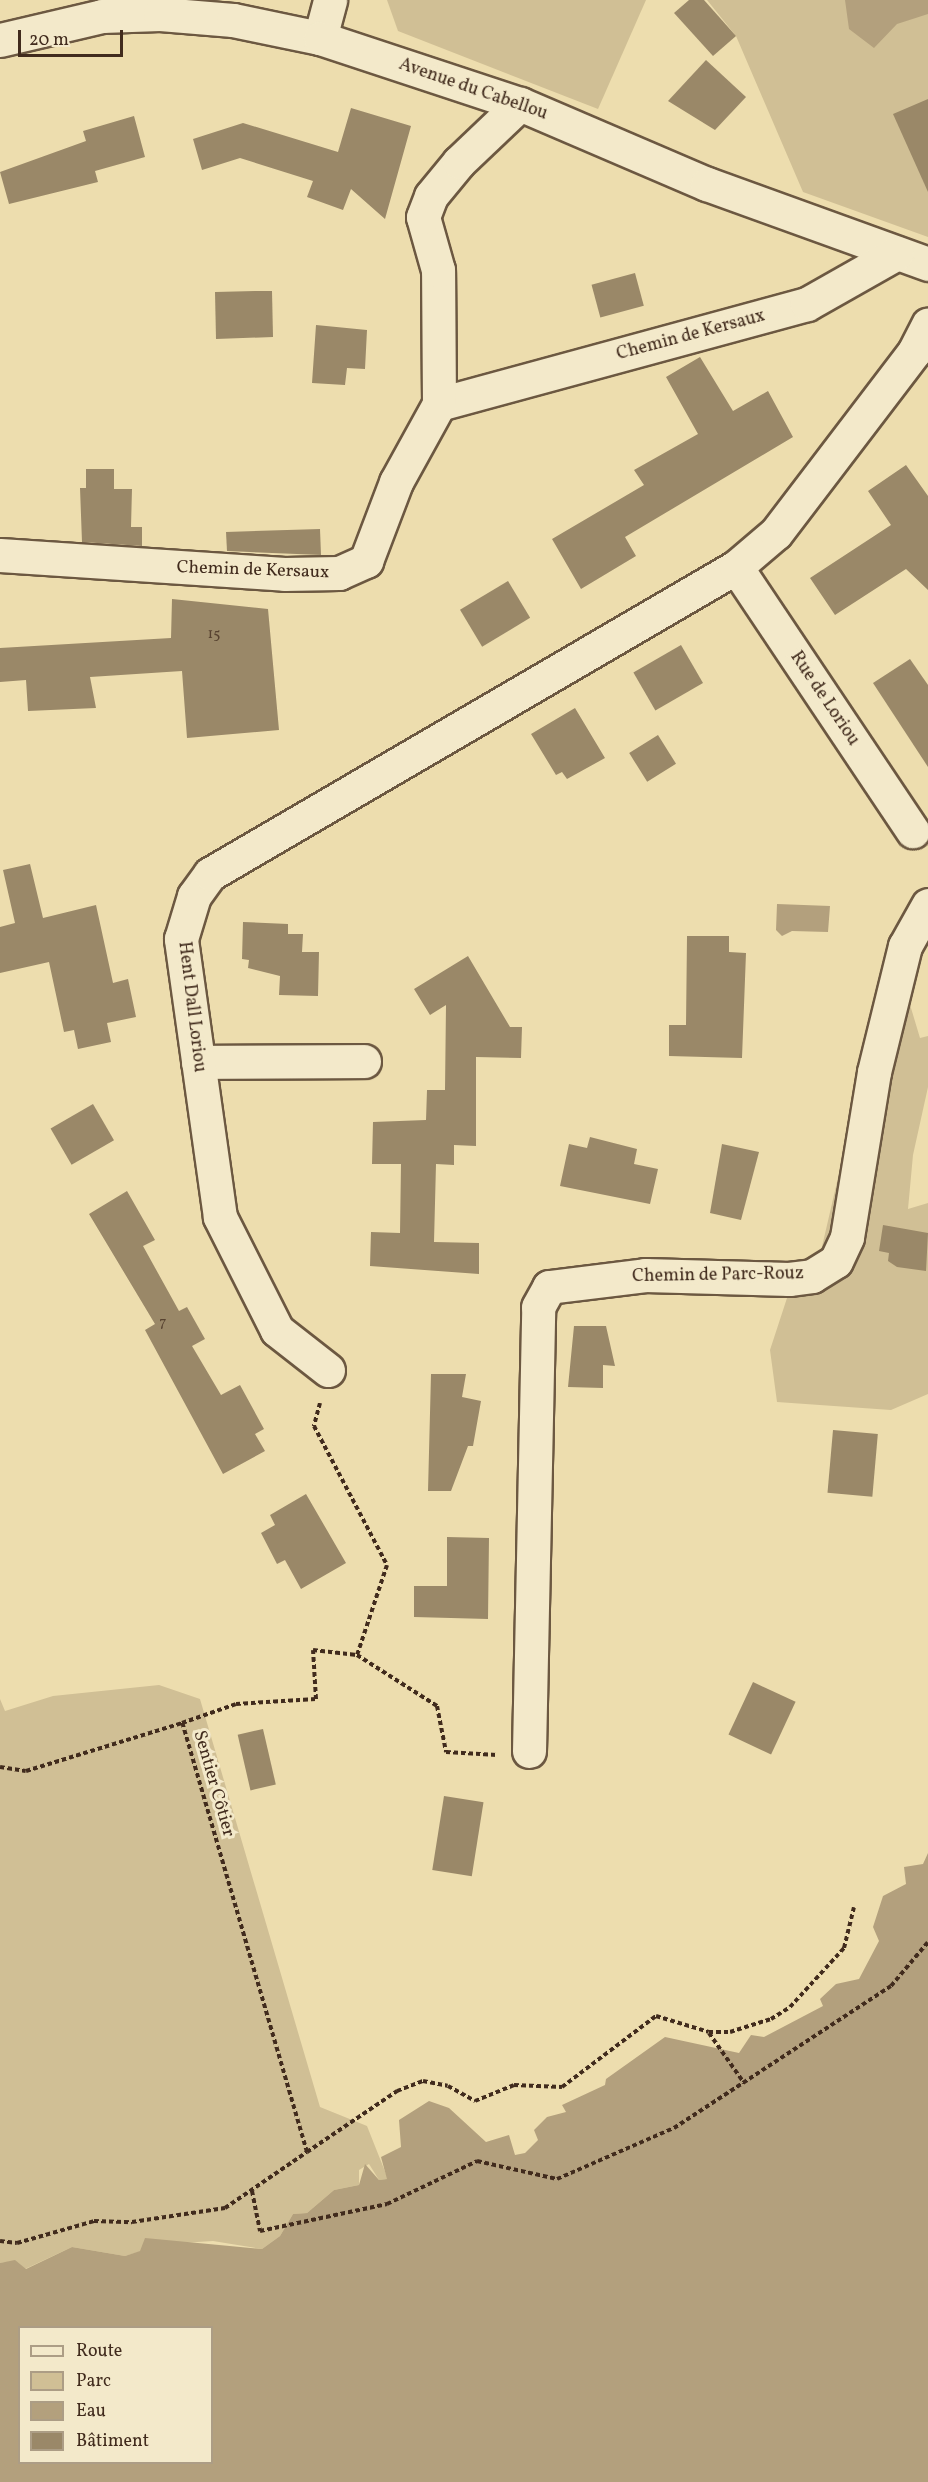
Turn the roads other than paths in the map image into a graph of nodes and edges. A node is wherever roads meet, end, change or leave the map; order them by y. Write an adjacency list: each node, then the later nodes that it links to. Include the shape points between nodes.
1 (330, 0): 2 (street)
2 (320, 38): 3 (street, Avenue du Cabellou, via 233,20 160,14 102,16); 4 (street, Avenue du Cabellou)
3 (0, 40)
4 (520, 104): 5 (street, Avenue du Cabellou, via 707,184); 8 (street, Chemin de Kersaux, via 459,162 431,196 423,217 438,270)
5 (897, 253): 6 (street, Avenue du Cabellou); 8 (street, Chemin de Kersaux, via 807,304)
6 (928, 264)
7 (928, 324): 10 (street, via 914,352 776,533)
8 (439, 404): 9 (street, Chemin de Kersaux, via 396,482 366,561 351,571 284,574)
9 (0, 555)
10 (736, 567): 11 (street, Rue de Loriou); 14 (street, Hent Dall Loriou, via 210,874 194,896 181,939)
11 (913, 831)
12 (928, 905): 16 (street, Chemin de Parc-Rouz, via 904,946 874,1072 847,1237 836,1261 812,1276 789,1279 645,1275 549,1287 538,1307)
13 (364, 1061): 14 (street)
14 (198, 1062): 15 (street, Hent Dall Loriou, via 220,1217 277,1329)
15 (328, 1370)
16 (529, 1751)

